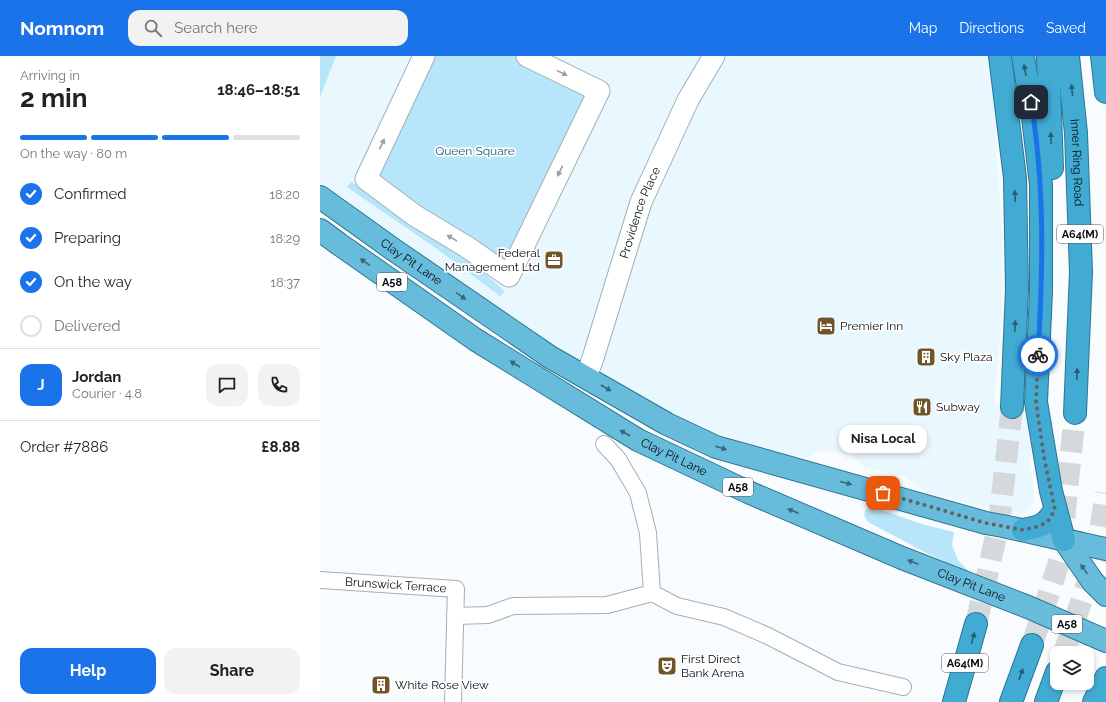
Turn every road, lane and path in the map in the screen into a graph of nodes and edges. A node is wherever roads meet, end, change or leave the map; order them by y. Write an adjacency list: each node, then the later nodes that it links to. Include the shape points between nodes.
1 (424, 56): 2 (street, one-way to 1, via 599,91 509,276 414,215 366,179)
2 (527, 56)
3 (714, 56): 13 (street, Providence Place, via 688,100 641,202)
4 (1000, 56): 14 (highway, one-way to 4, via 1017,289 1014,178)
5 (1023, 56): 17 (highway, one-way to 5, via 1036,402 1041,292 1041,186)
6 (1048, 56): 17 (highway, one-way to 6, via 1054,298)
7 (1068, 56): 15 (highway, Inner Ring Road / A64(M), one-way to 7, via 1081,272 1076,133)
8 (1102, 56): 9 (highway)
9 (1106, 92)
10 (320, 196): 13 (highway, Clay Pit Lane / A58, one-way to 13, via 538,348)
11 (320, 230): 12 (highway, Clay Pit Lane / A58)
12 (329, 245): 27 (highway, Clay Pit Lane / A58, one-way to 12, via 1028,607 902,558 638,440)
13 (586, 377): 19 (highway, Clay Pit Lane / A58, one-way to 19, via 667,424 716,447 986,523)
14 (1012, 407)
15 (1075, 413)
16 (604, 444): 23 (street, via 618,459 638,493 648,533)
17 (1044, 457): 18 (highway)
18 (1055, 510): 19 (highway, via 1048,521 1040,526); 20 (highway)
19 (1023, 530): 20 (highway, Clay Pit Lane / A58)
20 (1064, 540): 21 (highway, Clay Pit Lane / A58); 24 (highway, one-way to 20, via 1093,582)
21 (1106, 549)
22 (320, 580): 25 (street, Brunswick Terrace, via 456,589)
23 (652, 593): 25 (street, via 607,605 513,606 488,615); 30 (street, via 677,606 724,618 761,633 838,672)
24 (1106, 595)
25 (455, 616): 32 (street, Brunswick Terrace)
26 (976, 624): 33 (highway, A64(M), one-way to 26)
27 (1106, 641)
28 (1032, 645): 34 (highway, one-way to 28)
29 (1106, 678): 36 (highway)
30 (903, 687)
31 (1050, 690): 35 (highway)
32 (453, 702)
33 (954, 702)
34 (1011, 702)
35 (1046, 702)
36 (1094, 702)

